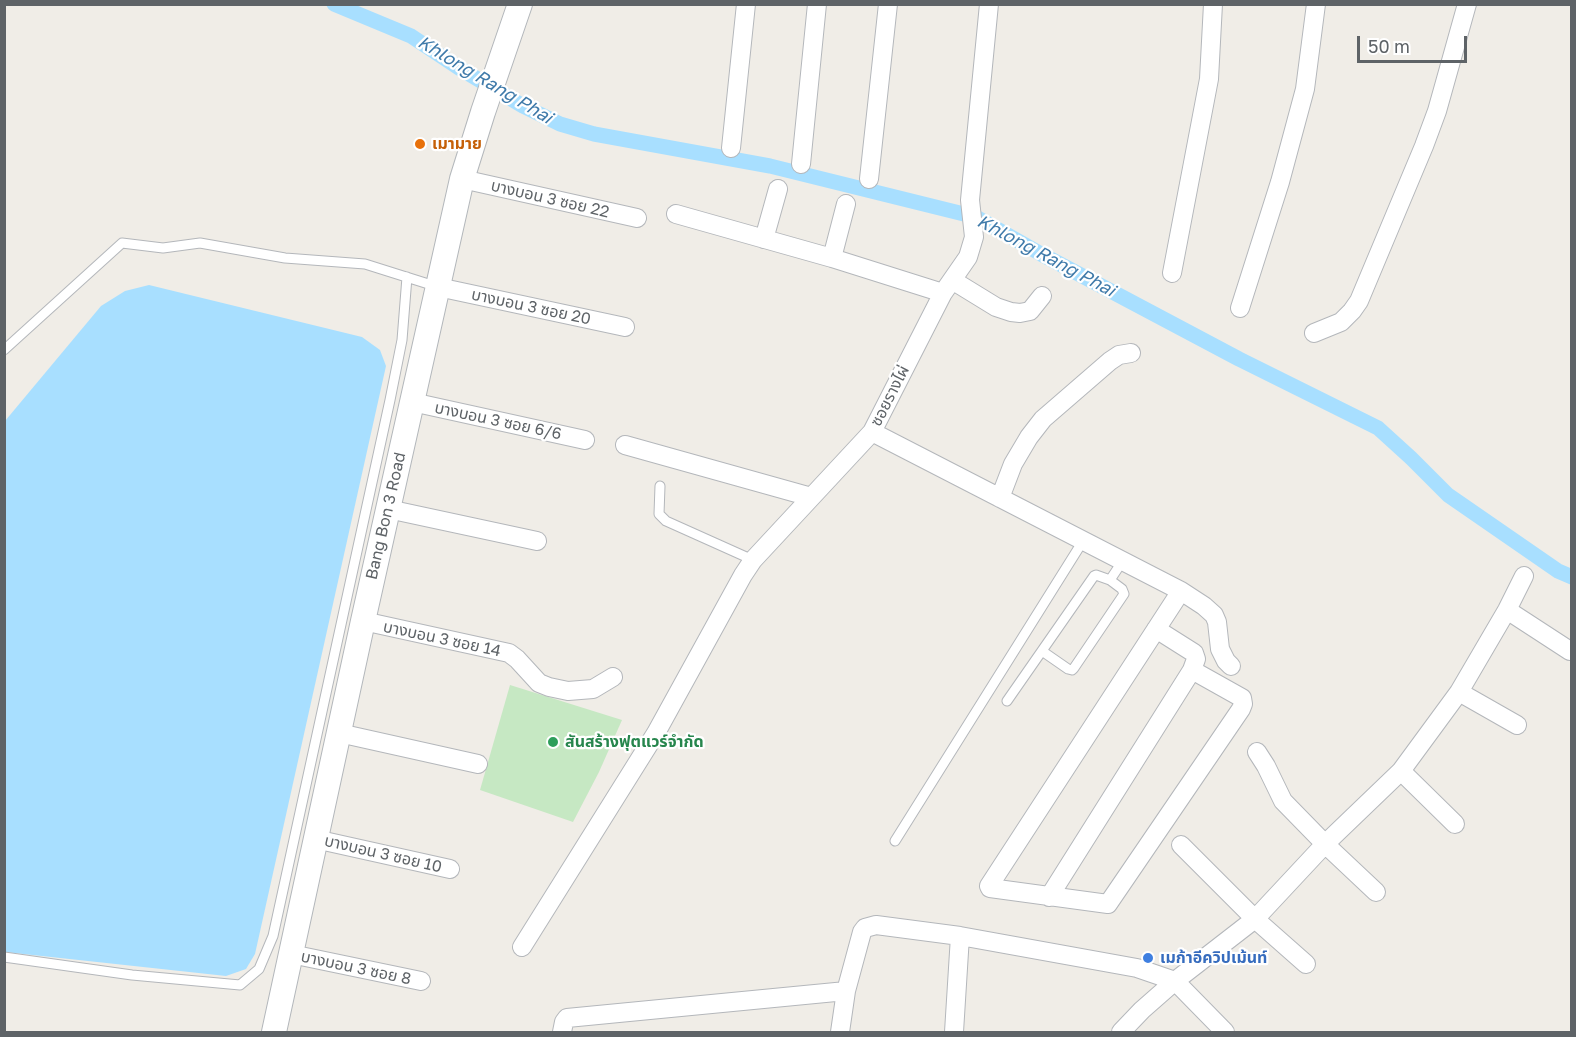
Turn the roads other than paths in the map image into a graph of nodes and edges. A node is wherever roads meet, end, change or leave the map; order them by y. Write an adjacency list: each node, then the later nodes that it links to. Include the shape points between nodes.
1 (746, 4): 9 (street)
2 (816, 4): 10 (street)
3 (888, 4): 12 (street)
4 (989, 4): 22 (street, ซอยรางไผ่, via 970,200 974,237 968,257)
5 (1214, 4): 19 (street, via 1209,79)
6 (1316, 4): 24 (street, via 1305,89)
7 (1467, 4): 26 (street, via 1437,111 1359,301 1341,322)
8 (513, 7): 11 (main road, Bang Bon 3 Road, via 502,60)
9 (731, 148)
10 (801, 164)
11 (462, 179): 16 (street, บางบอน 3 ซอย 22); 21 (main road, Bang Bon 3 Road)
12 (869, 179)
13 (778, 189): 17 (street)
14 (846, 204): 18 (street)
15 (676, 214): 17 (street)
16 (637, 218)
17 (764, 239): 18 (street)
18 (832, 258): 22 (street)
19 (1172, 273)
20 (407, 277): 21 (lane); 27 (lane, via 365,264 285,258 200,243 163,248 122,243); 71 (lane, via 402,340 388,411 273,936 259,969 240,985)
21 (438, 286): 25 (street, บางบอน 3 ซอย 20); 29 (main road, Bang Bon 3 Road)
22 (947, 287): 23 (street, via 1020,313 1030,311); 30 (street, ซอยรางไผ่)
23 (1042, 296)
24 (1240, 308)
25 (625, 327)
26 (1314, 333)
27 (4, 350)
28 (1131, 353): 35 (street, via 1110,361 1043,419 1013,464)
29 (412, 402): 31 (street, บางบอน 3 ซอย 6/6); 36 (main road, Bang Bon 3 Road)
30 (872, 432): 34 (street, ซอยรางไผ่); 35 (street)
31 (585, 440)
32 (625, 445): 34 (street)
33 (660, 486): 39 (lane, via 659,513 666,521)
34 (811, 497): 39 (street, ซอยรางไผ่)
35 (1000, 498): 38 (street)
36 (388, 509): 37 (street); 45 (main road, Bang Bon 3 Road)
37 (537, 541)
38 (1083, 541): 40 (street); 61 (lane)
39 (753, 560): 69 (street, ซอยรางไผ่, via 656,733)
40 (1122, 562): 42 (lane); 43 (street)
41 (1524, 576): 44 (street)
42 (1110, 580): 47 (lane, via 1094,576); 47 (lane, via 1124,594 1074,668 1068,669)
43 (1181, 591): 46 (street); 49 (street, via 1214,615 1220,649)
44 (1507, 610): 48 (street); 52 (street)
45 (363, 621): 51 (street, บางบอน 3 ซอย 14, via 509,653 539,683 549,687 568,691 593,689); 55 (main road, Bang Bon 3 Road)
46 (1156, 629): 50 (street, via 1194,653); 66 (street, via 989,886)
47 (1042, 651): 53 (lane)
48 (1570, 651)
49 (1231, 666)
50 (1192, 670): 66 (street); 66 (street, via 1242,698 1241,709 1108,904)
51 (613, 676)
52 (1460, 692): 54 (street); 58 (street)
53 (1007, 701)
54 (1517, 725)
55 (339, 733): 57 (street); 60 (main road, Bang Bon 3 Road)
56 (1257, 752): 62 (street, via 1283,801)
57 (478, 764)
58 (1401, 771): 59 (street); 62 (street)
59 (1455, 825)
60 (315, 839): 64 (street, บางบอน 3 ซอย 10); 70 (main road, Bang Bon 3 Road)
61 (895, 841)
62 (1325, 844): 65 (street); 67 (street)
63 (1181, 845): 67 (street)
64 (450, 869)
65 (1376, 892)
66 (1050, 897)
67 (1255, 919): 72 (street); 74 (street)
68 (960, 936): 74 (street, via 1137,968); 75 (street, via 876,925 865,928); 79 (street)
69 (522, 947)
70 (291, 954): 73 (street, บางบอน 3 ซอย 8); 76 (main road, Bang Bon 3 Road)
71 (4, 957)
72 (1306, 964)
73 (421, 981)
74 (1174, 981): 80 (street); 81 (street)
75 (846, 991): 77 (street, via 567,1018); 78 (street)
76 (274, 1032)
77 (562, 1032)
78 (840, 1032)
79 (954, 1032)
80 (1121, 1032)
81 (1225, 1032)

